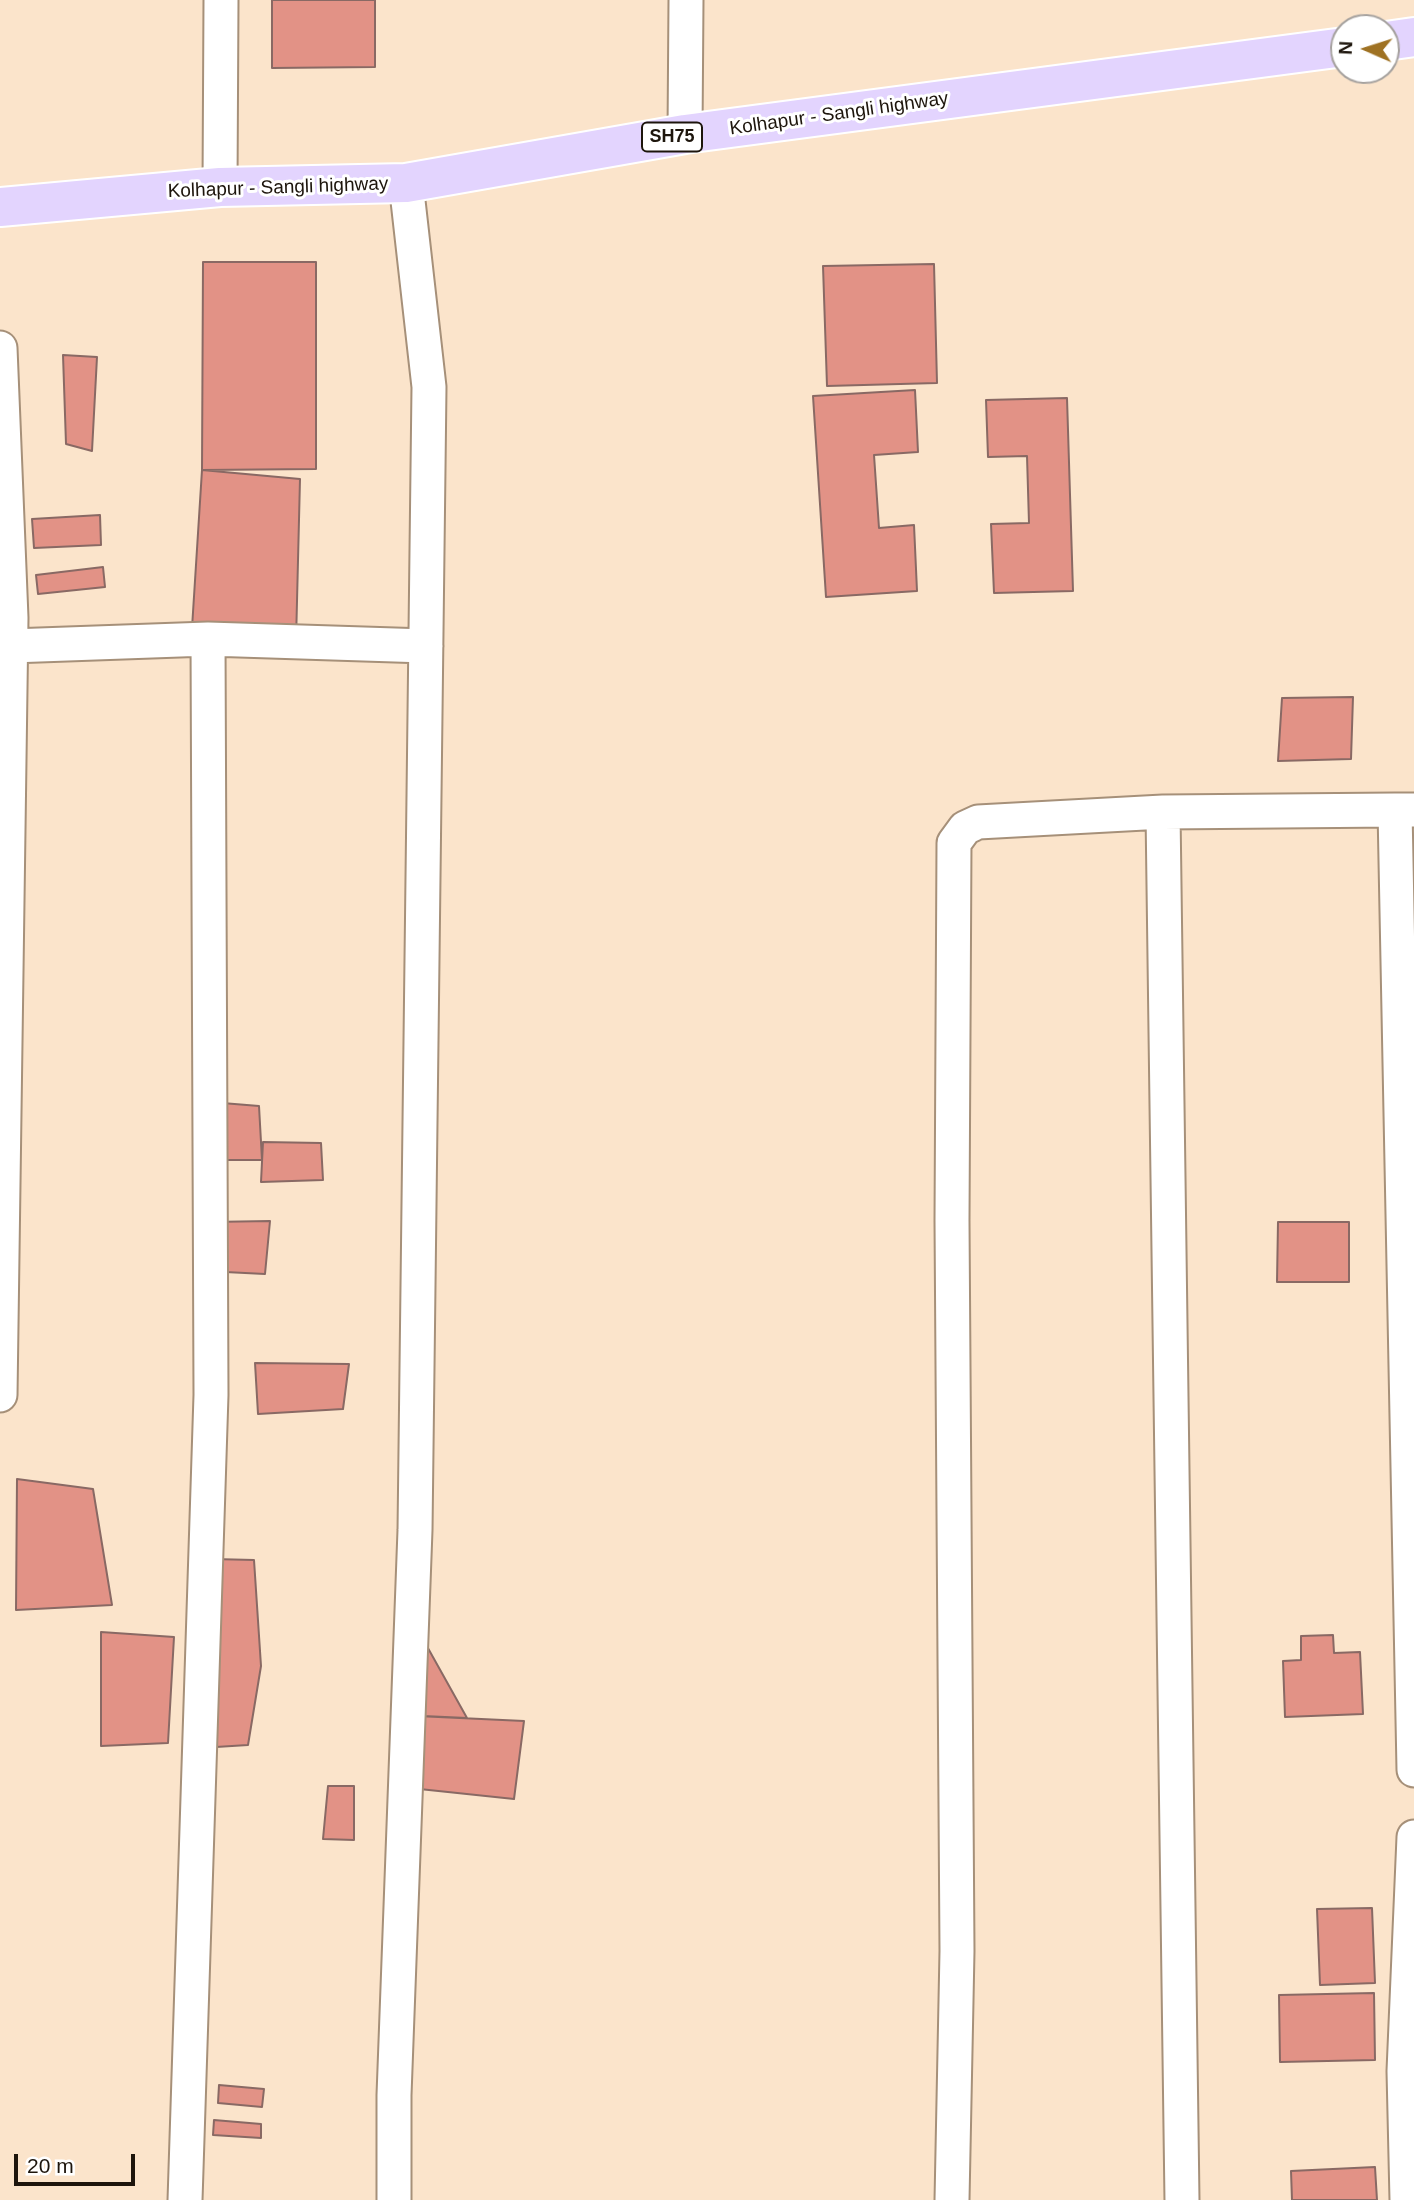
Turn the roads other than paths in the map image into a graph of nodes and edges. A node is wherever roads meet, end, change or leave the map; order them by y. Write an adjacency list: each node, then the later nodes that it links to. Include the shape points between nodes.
1 (221, 0): 6 (street)
2 (686, 0): 4 (street)
3 (1330, 49): 4 (main road, Kolhapur - Sangli highway / SH75)
4 (685, 134): 5 (main road, Kolhapur - Sangli highway / SH75)
5 (406, 183): 6 (main road, Kolhapur - Sangli highway / SH75); 11 (street, via 429,387)
6 (220, 187): 7 (main road, Kolhapur - Sangli highway / SH75)
7 (0, 207)
8 (0, 348): 10 (street)
9 (208, 639): 10 (street); 11 (street); 22 (street, via 211,1395)
10 (11, 646): 16 (street)
11 (426, 646): 23 (street, via 415,1530)
12 (1404, 810): 13 (street); 14 (street)
13 (1163, 812): 24 (street, via 978,822 965,828 954,842 957,1951); 25 (street)
14 (1407, 1039): 15 (street)
15 (1409, 1292): 18 (street)
16 (1, 1354): 17 (street)
17 (0, 1395)
18 (1412, 1572): 19 (street)
19 (1414, 1770)
20 (1414, 1837): 21 (street)
21 (1409, 2071): 26 (street)
22 (185, 2200)
23 (394, 2200)
24 (952, 2200)
25 (1182, 2200)
26 (1407, 2200)

